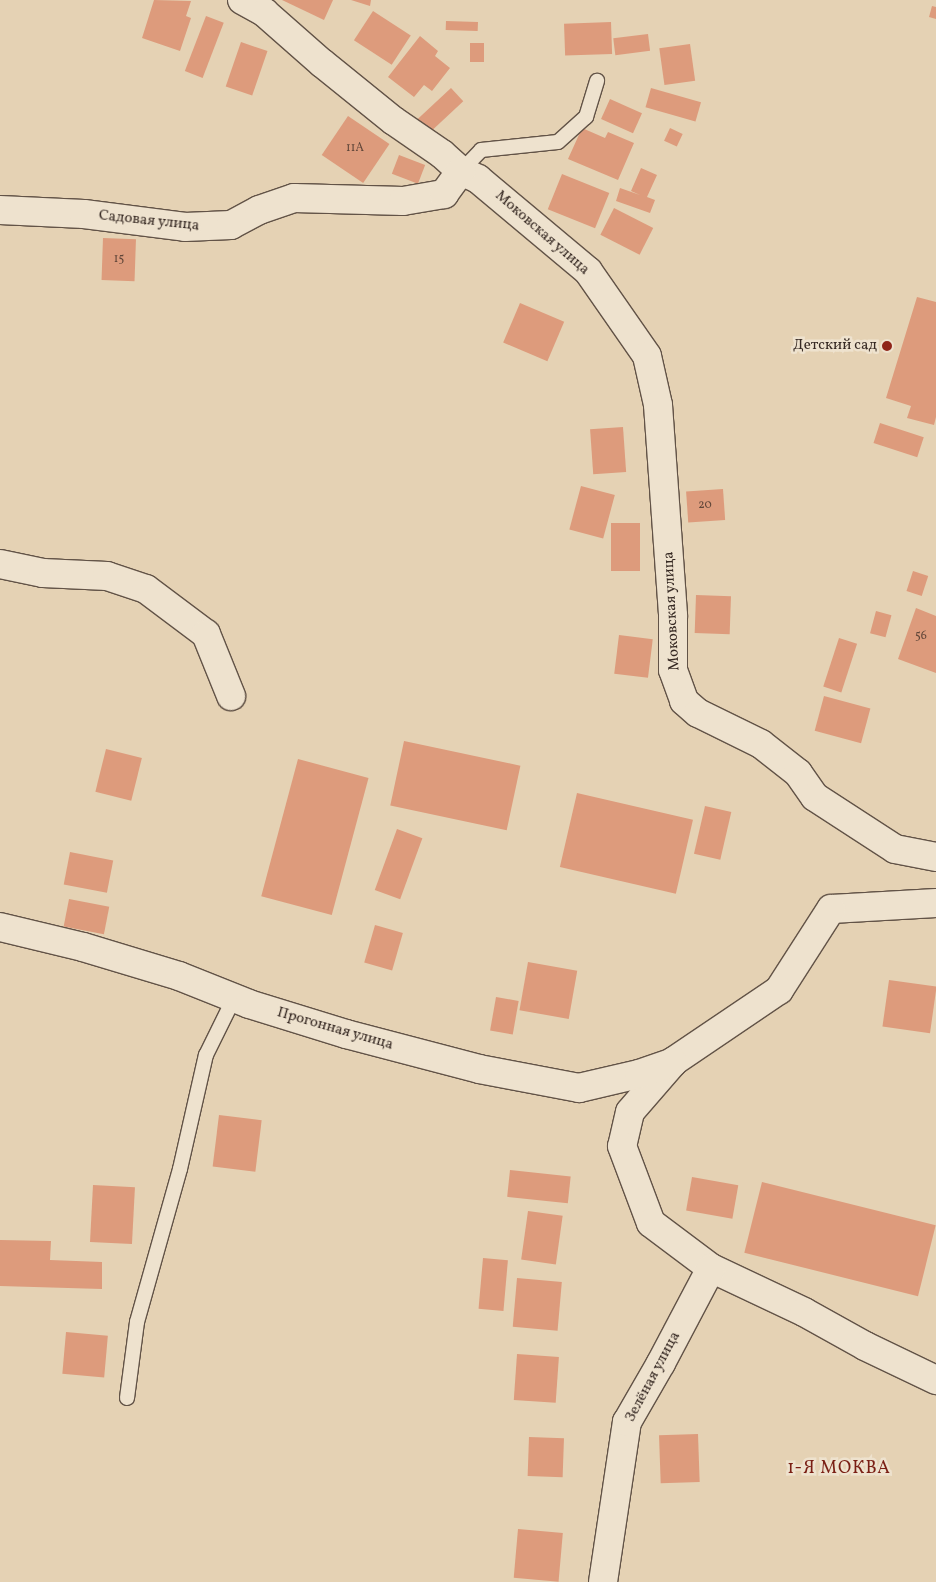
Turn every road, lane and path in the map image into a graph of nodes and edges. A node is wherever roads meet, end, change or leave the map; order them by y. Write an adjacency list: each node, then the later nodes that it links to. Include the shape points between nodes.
1 (242, 0): 3 (street, Моковская улица, via 266,14 394,121)
2 (597, 81): 3 (lane, via 586,117 558,142 481,150)
3 (461, 171): 4 (street, Садовая улица, via 444,194 403,201 294,198 258,210 231,226 185,227 84,214); 7 (street, Моковская улица, via 478,179 588,271 647,356 658,405 673,616 673,670 684,701 698,713 761,744 798,773 816,796 895,849)
4 (0, 210)
5 (0, 564): 6 (street, via 43,573 107,576 146,589 206,634)
6 (231, 696)
7 (936, 857)
8 (936, 903): 11 (street, via 831,909 779,990)
9 (0, 927): 10 (street, Прогонная улица, via 83,947 179,976)
10 (234, 998): 11 (street, Прогонная улица, via 346,1034 479,1069 579,1088 639,1074); 14 (lane, via 206,1055 180,1169 137,1322)
11 (674, 1061): 12 (street, via 630,1112 622,1146 651,1223)
12 (710, 1268): 13 (street); 15 (street, Зелёная улица, via 627,1422)
13 (936, 1380)
14 (127, 1398)
15 (603, 1582)

